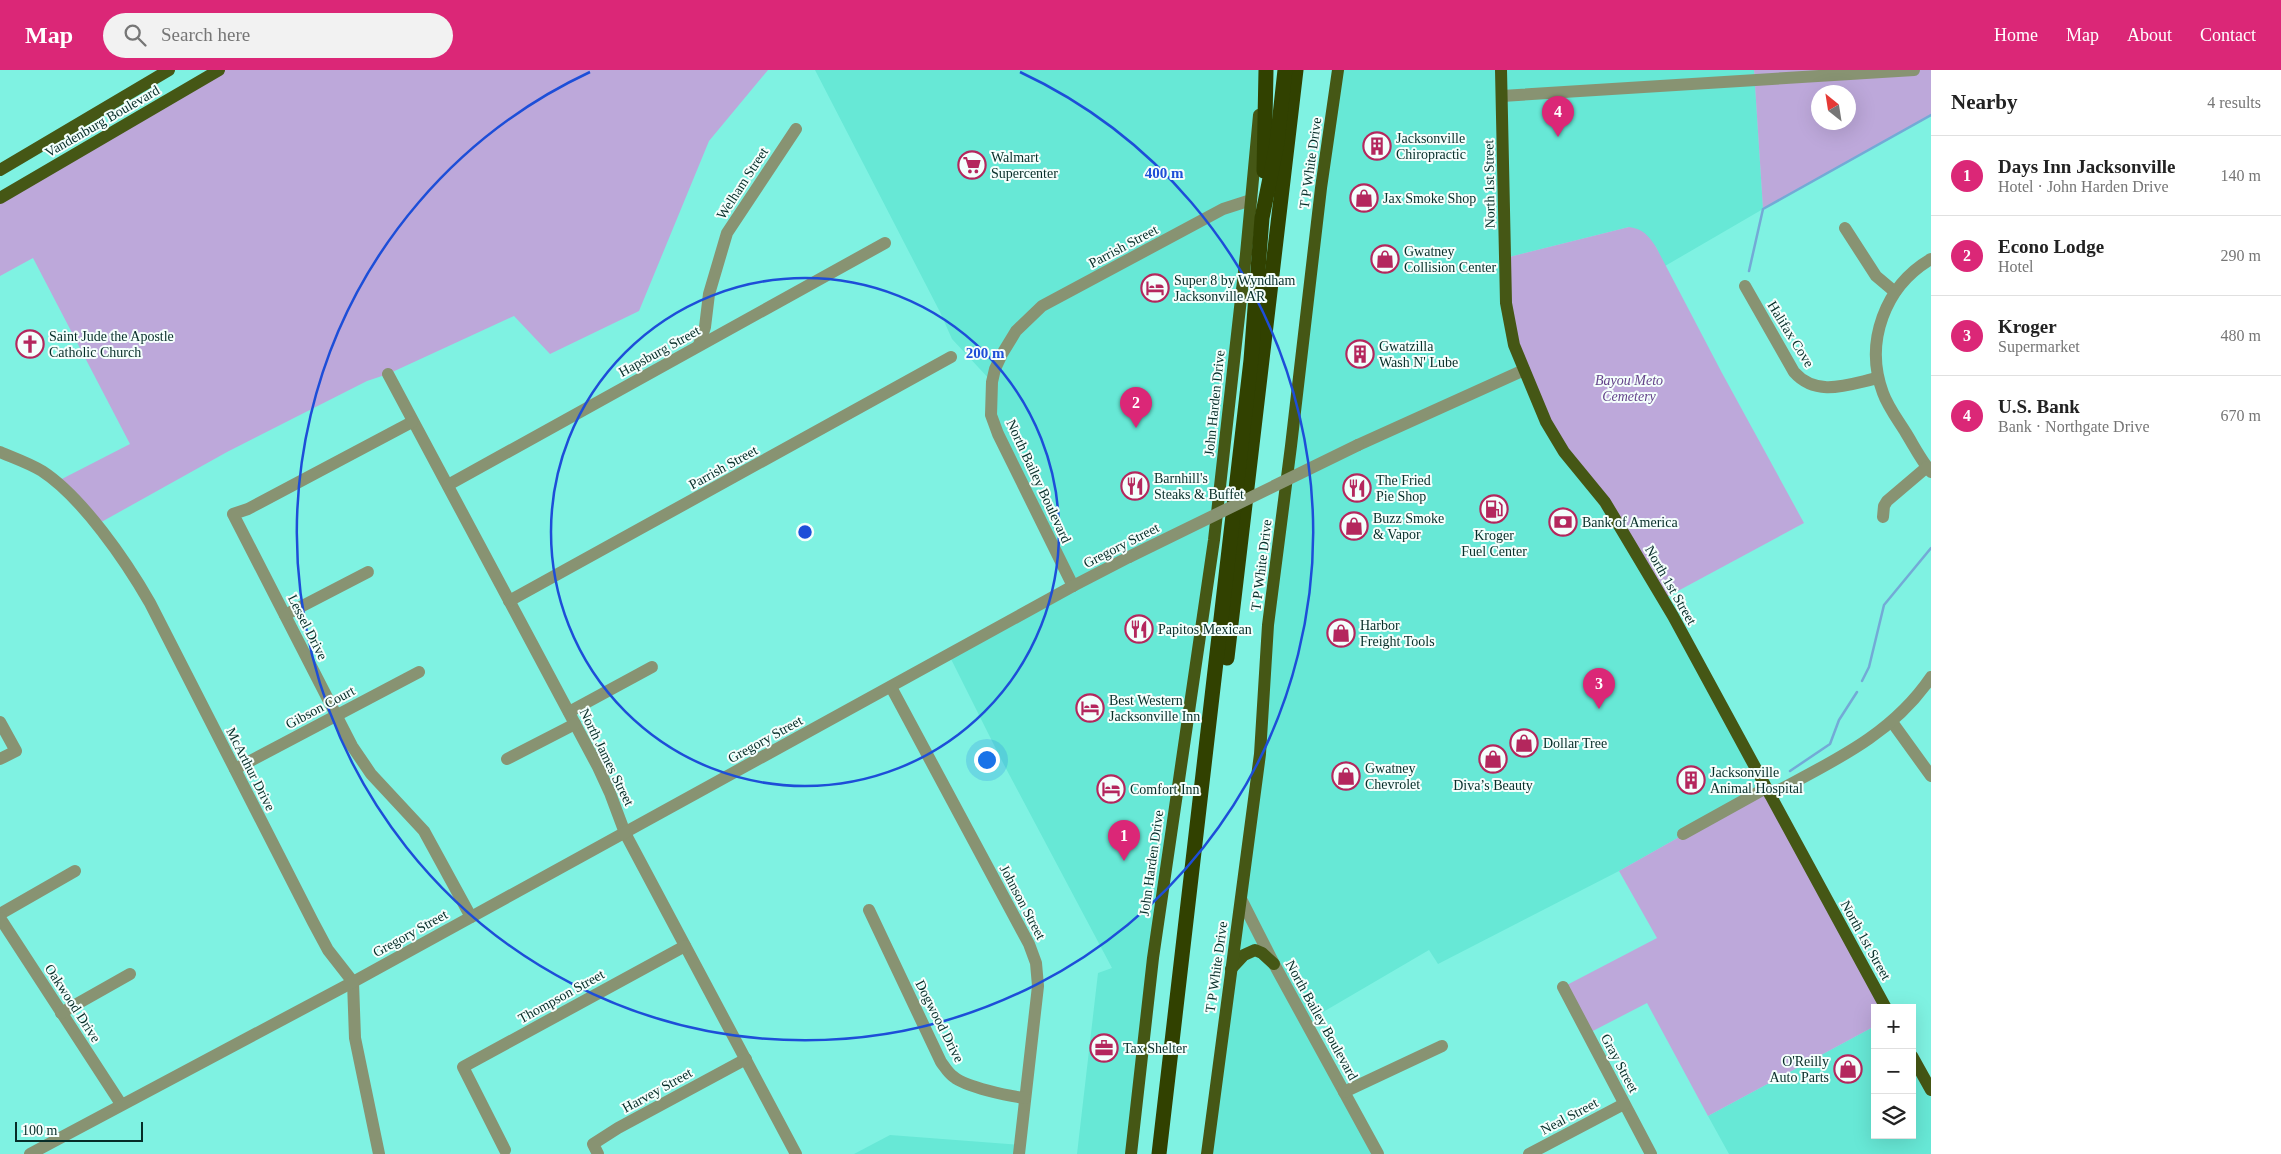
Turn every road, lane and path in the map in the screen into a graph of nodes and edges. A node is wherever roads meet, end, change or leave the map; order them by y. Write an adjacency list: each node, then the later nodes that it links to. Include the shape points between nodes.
1 (169, 70): 11 (main road, Vandenburg Boulevard)
2 (219, 70): 12 (main road, Vandenburg Boulevard)
3 (1265, 70): 13 (main road, John Harden Drive); 14 (highway)
4 (1285, 70): 14 (highway, via 1277,143)
5 (1296, 70): 81 (highway)
6 (1338, 70): 52 (main road, T P White Drive, via 1269,617 1260,754)
7 (1501, 70): 9 (main road, North 1st Street)
8 (1914, 70): 9 (street)
9 (1502, 96): 23 (main road, North 1st Street, via 1506,303 1512,337)
10 (796, 129): 21 (street, Welham Street, via 727,233 709,294)
11 (0, 170)
12 (0, 198)
13 (1250, 200): 20 (street, Parrish Street, via 1223,209 1042,306); 79 (main road, John Harden Drive, via 1214,540 1153,958)
14 (1262, 218): 80 (highway, via 1251,360)
15 (1846, 228): 19 (street, via 1876,276)
16 (885, 243): 21 (street, Hapsburg Street)
17 (1931, 259): 19 (street, via 1912,273)
18 (1745, 286): 25 (street, Halifax Cove, via 1794,372 1805,382 1829,388)
19 (1895, 292): 25 (street, via 1879,328)
20 (1016, 331): 32 (street, North Bailey Boulevard, via 994,369 991,415)
21 (699, 346): 29 (street, Hapsburg Street)
22 (951, 357): 33 (street, Parrish Street)
23 (1524, 370): 32 (street, Gregory Street, bridge, via 1358,445); 48 (main road, North 1st Street, via 1553,434 1605,502 1673,616)
24 (388, 374): 26 (street, North James Street)
25 (1878, 378): 28 (street, via 1888,403)
26 (412, 422): 29 (street, North James Street); 34 (street, Lessel Drive, via 233,514)
27 (0, 452): 46 (street, McArthur Drive, via 42,471 56,482 120,554 150,603)
28 (1928, 463): 30 (street, via 1887,501)
29 (448, 485): 33 (street, North James Street)
30 (1883, 517)
31 (368, 572): 34 (street)
32 (1072, 586): 38 (street, Gregory Street)
33 (509, 601): 39 (street, North James Street)
34 (286, 615): 40 (street, Lessel Drive)
35 (652, 667): 39 (street)
36 (419, 672): 40 (street, Gibson Court)
37 (1931, 677): 42 (street)
38 (891, 687): 49 (street, Gregory Street); 70 (street, Johnson Street, via 1032,952 1038,986)
39 (569, 712): 43 (street, North James Street)
40 (336, 716): 46 (street, Gibson Court); 55 (street, Lessel Drive, via 370,774 424,831)
41 (0, 722): 44 (street, via 16,751)
42 (1892, 722): 47 (street); 48 (street, via 1848,753)
43 (575, 724): 45 (street); 49 (street, North James Street, via 610,793)
44 (0, 759)
45 (507, 759)
46 (236, 769): 61 (street, McArthur Drive, via 328,950)
47 (1931, 776)
48 (1768, 791): 50 (street); 63 (main road, North 1st Street)
49 (625, 833): 55 (street, Gregory Street); 57 (street, North James Street)
50 (1683, 834)
51 (75, 871): 54 (street)
52 (1241, 899): 58 (street, North Bailey Boulevard); 59 (main road, T P White Drive)
53 (869, 910): 70 (street, Dogwood Drive, via 948,1072 960,1081)
54 (0, 914)
55 (471, 917): 61 (street, Gregory Street)
56 (0, 918): 64 (street, Oakwood Drive)
57 (685, 946): 66 (street, North James Street); 73 (street, Thompson Street, via 463,1067)
58 (1274, 964): 59 (main road, via 1255,950 1244,954); 69 (street, North Bailey Boulevard)
59 (1231, 969): 82 (main road, T P White Drive)
60 (130, 974): 64 (street)
61 (353, 982): 71 (street, Gregory Street); 75 (street, via 355,1038)
62 (1563, 987): 72 (street, Gray Street)
63 (1884, 1004)
64 (61, 1013): 71 (street, Oakwood Drive)
65 (1442, 1046): 69 (street)
66 (746, 1058): 76 (street, Harvey Street, via 601,1138 593,1144); 77 (street, North James Street)
67 (1916, 1063): 68 (main road)
68 (1931, 1090)
69 (1344, 1092): 83 (street, North Bailey Boulevard)
70 (1025, 1098): 78 (street, Johnson Street)
71 (121, 1104): 74 (street, Gregory Street)
72 (1624, 1104): 84 (street, Neal Street); 85 (street, Gray Street)
73 (505, 1150)
74 (30, 1154)
75 (379, 1154)
76 (598, 1154)
77 (796, 1154)
78 (1019, 1154)
79 (1131, 1154)
80 (1159, 1154)
81 (1169, 1154)
82 (1207, 1154)
83 (1378, 1154)
84 (1529, 1154)
85 (1651, 1154)

